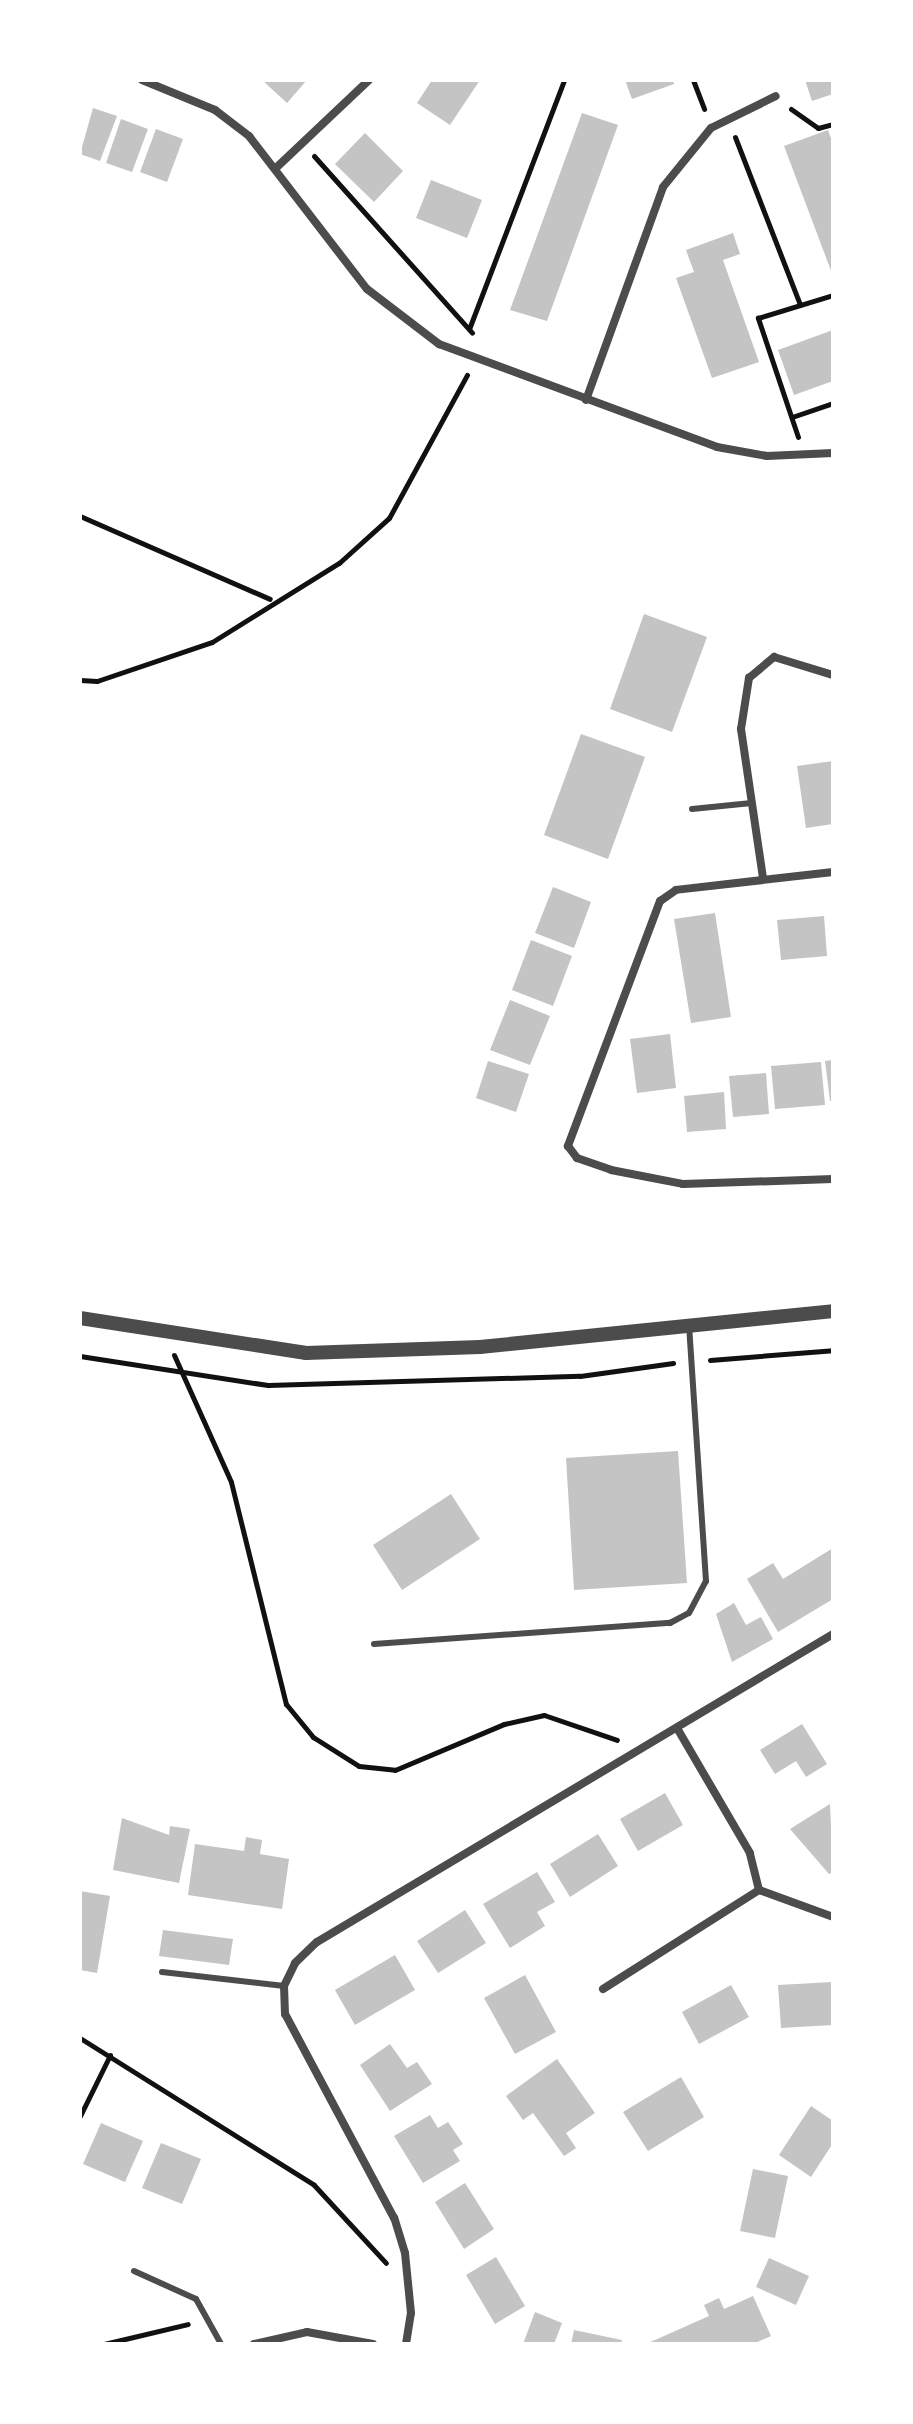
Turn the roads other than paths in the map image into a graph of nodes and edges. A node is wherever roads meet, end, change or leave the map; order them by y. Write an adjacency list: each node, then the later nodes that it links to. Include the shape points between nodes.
1 (142, 80): 4 (street, via 215,110)
2 (369, 80): 4 (street)
3 (776, 96): 5 (street, via 711,128 663,187)
4 (277, 167): 5 (street, via 367,289 439,344)
5 (586, 400): 6 (street, via 717,447 805,457)
6 (833, 453)
7 (833, 675): 8 (street, via 774,657 749,678 741,729)
8 (752, 803): 9 (lane); 11 (street)
9 (692, 809)
10 (833, 872): 11 (street)
11 (763, 878): 12 (street, via 676,890 660,901 568,1146 577,1158 611,1170 683,1184)
12 (833, 1179)
13 (833, 1311): 15 (street)
14 (80, 1318): 15 (street, via 306,1353 480,1347)
15 (689, 1327): 17 (lane, via 706,1581 689,1613 670,1623)
16 (833, 1634): 18 (street)
17 (374, 1644)
18 (677, 1728): 19 (street, via 750,1853); 22 (street, via 317,1942)
19 (759, 1890): 20 (street); 23 (street)
20 (833, 1917)
21 (162, 1972): 22 (lane)
22 (284, 1986): 28 (street, via 295,2038 394,2218 410,2286)
23 (603, 1989)
24 (134, 2271): 25 (lane, via 196,2299)
25 (221, 2344)
26 (254, 2344): 27 (street, via 307,2332)
27 (373, 2344)
28 (406, 2344)

